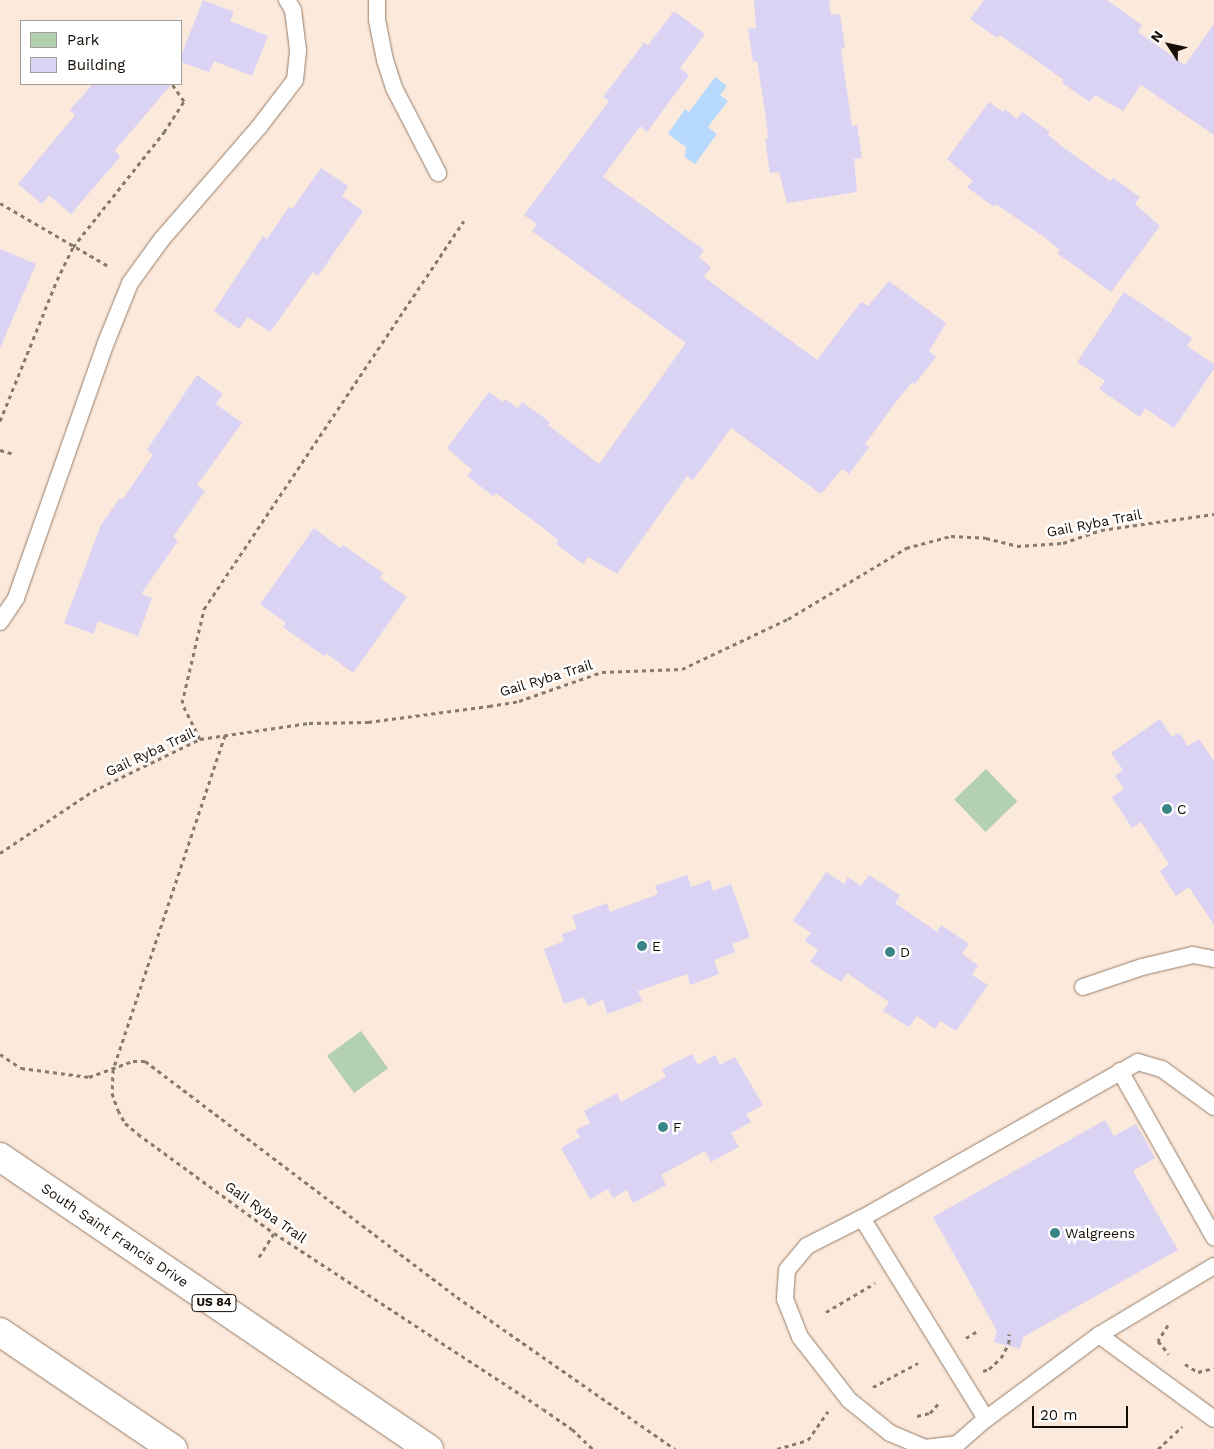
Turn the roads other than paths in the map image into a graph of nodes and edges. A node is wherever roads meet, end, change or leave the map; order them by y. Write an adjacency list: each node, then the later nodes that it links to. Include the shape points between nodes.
1 (287, 0): 4 (lane, via 293,10 298,50 295,80 259,127 162,239 133,279 105,345 16,598)
2 (377, 0): 3 (lane, via 377,20 394,88)
3 (438, 173)
4 (0, 622)
5 (1214, 959): 6 (lane, via 1193,955 1142,967)
6 (1083, 987)
7 (1120, 1071): 8 (lane, via 1138,1062 1162,1069); 10 (lane); 11 (lane)
8 (1214, 1106)
9 (0, 1157): 18 (highway, South Saint Francis Drive / US 84)
10 (862, 1218): 15 (lane); 15 (lane, via 807,1246 787,1270 785,1299 800,1337 849,1400 890,1433 925,1448 957,1444)
11 (1214, 1237)
12 (1214, 1266): 14 (lane)
13 (0, 1332): 17 (highway)
14 (1099, 1335): 15 (lane); 16 (lane)
15 (986, 1419)
16 (1214, 1419)
17 (173, 1449)
18 (429, 1449)

